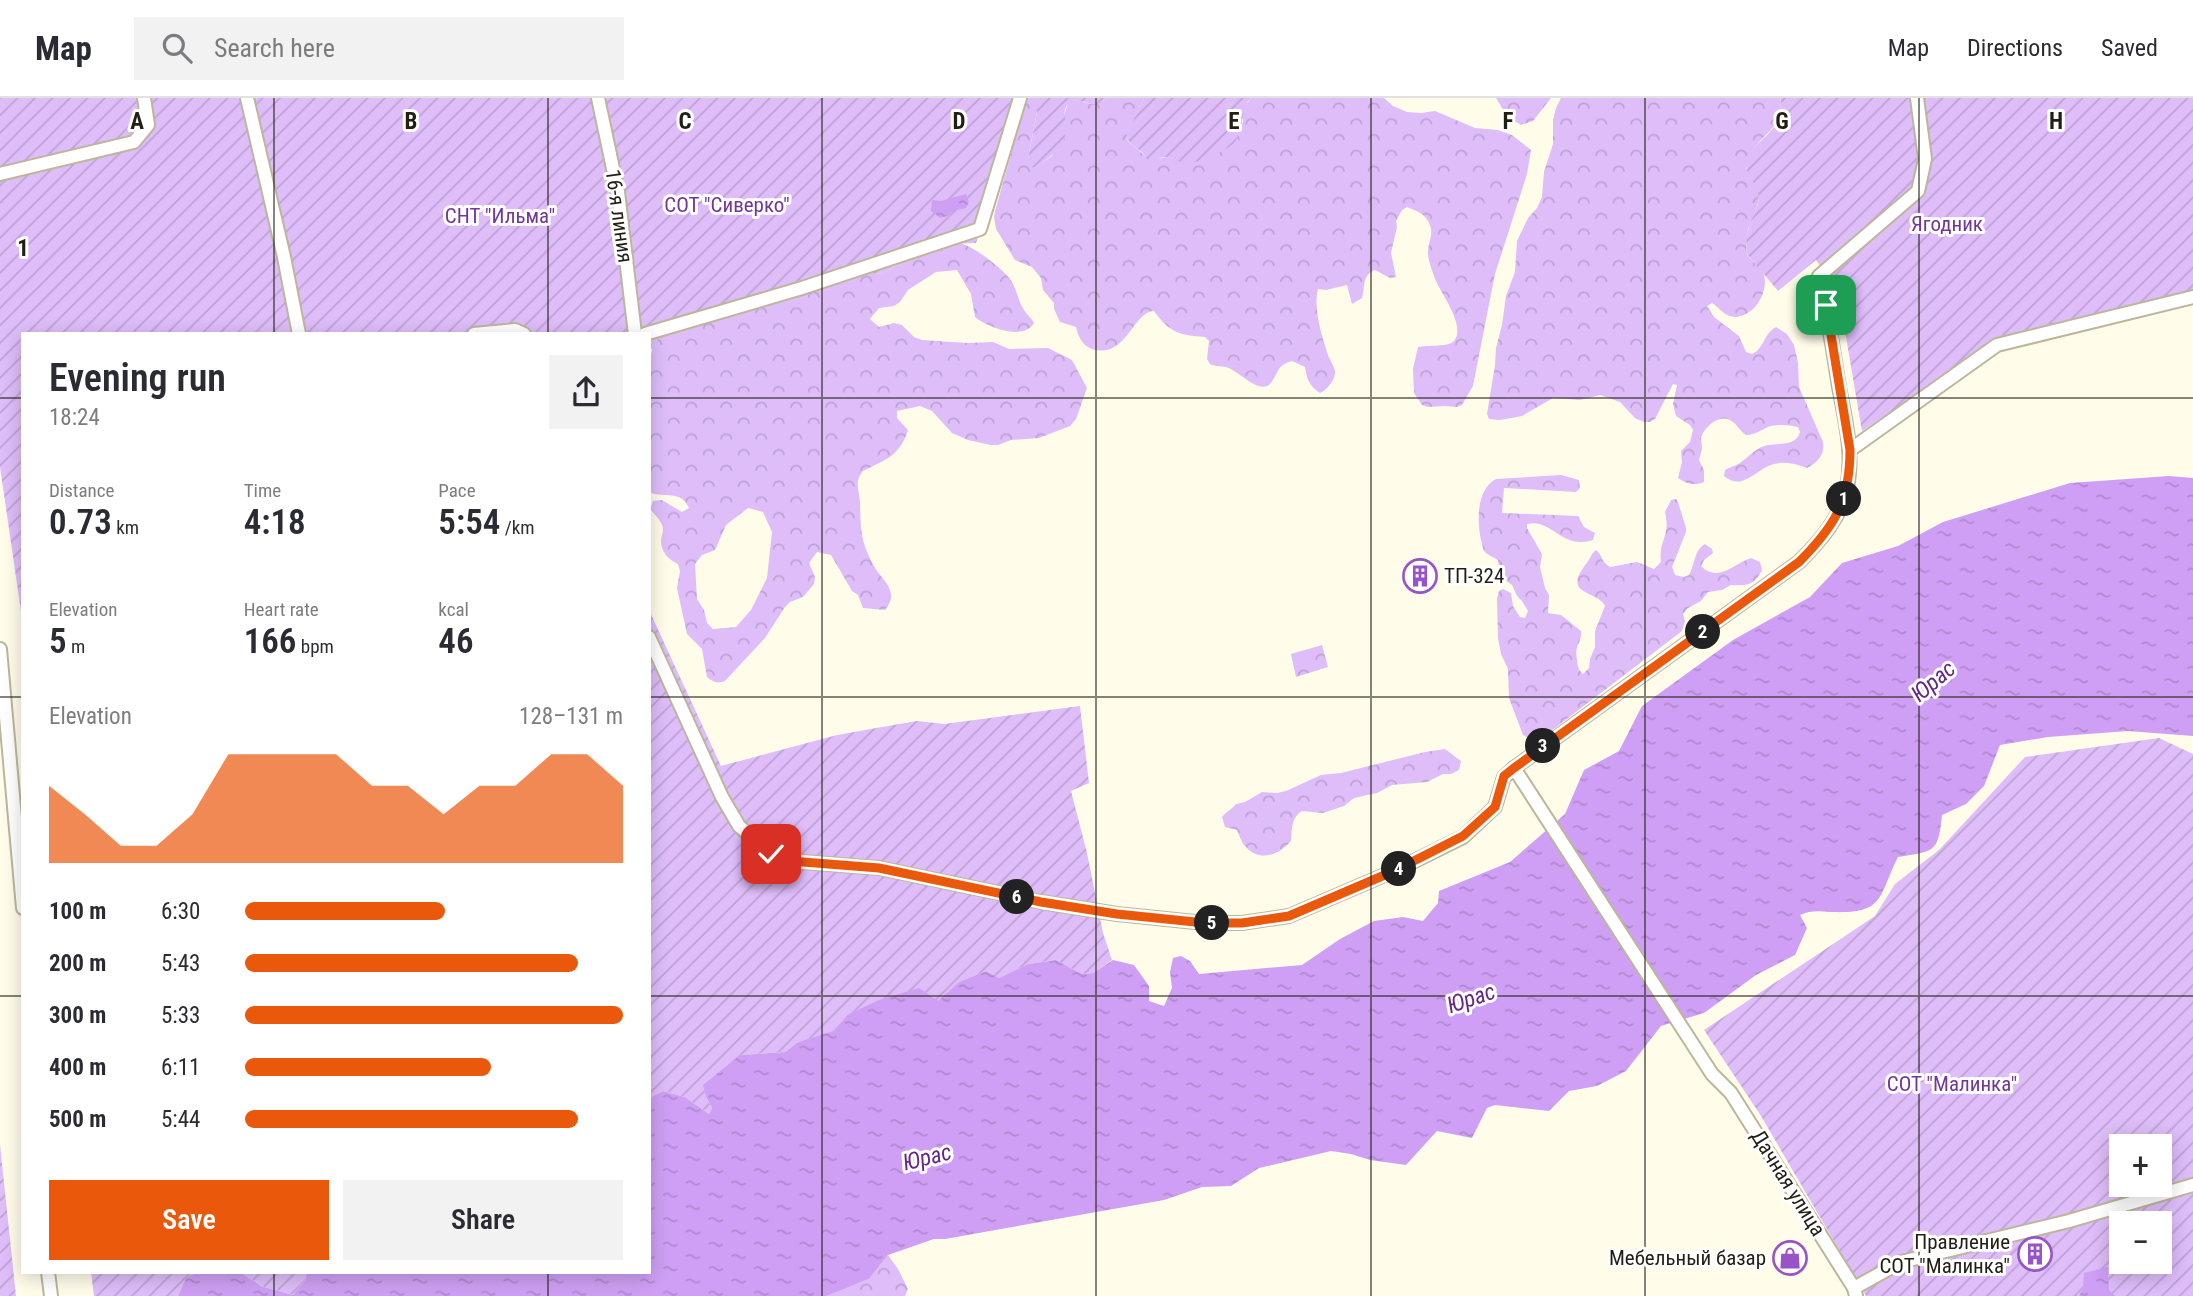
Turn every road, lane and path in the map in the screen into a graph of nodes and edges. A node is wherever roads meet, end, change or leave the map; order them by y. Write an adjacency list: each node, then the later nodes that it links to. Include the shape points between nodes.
1 (144, 98): 6 (street, via 148,125 134,142)
2 (247, 98): 8 (street)
3 (598, 98): 11 (street, 16-я линия, via 618,192)
4 (1020, 98): 12 (street, via 980,229)
5 (1917, 98): 13 (street, via 1925,159 1918,191 1818,276)
6 (0, 174)
7 (2193, 297): 13 (street, via 1997,345)
8 (299, 332)
9 (494, 332): 10 (street)
10 (520, 332)
11 (635, 332)
12 (651, 332)
13 (1850, 450): 16 (street, via 1847,489 1837,514 1823,538 1799,562)
14 (651, 641): 16 (street, via 728,807 739,826 771,854 790,861 879,868 1117,914 1205,923 1289,916 1463,836 1495,807 1504,776)
15 (0, 649): 17 (street)
16 (1514, 768): 22 (street, Дачная улица, via 1712,1074 1731,1093)
17 (19, 811): 18 (street); 19 (street)
18 (0, 812)
19 (21, 860)
20 (2193, 1185): 22 (street, via 1901,1262)
21 (48, 1274): 23 (street)
22 (1855, 1292)
23 (51, 1296)

